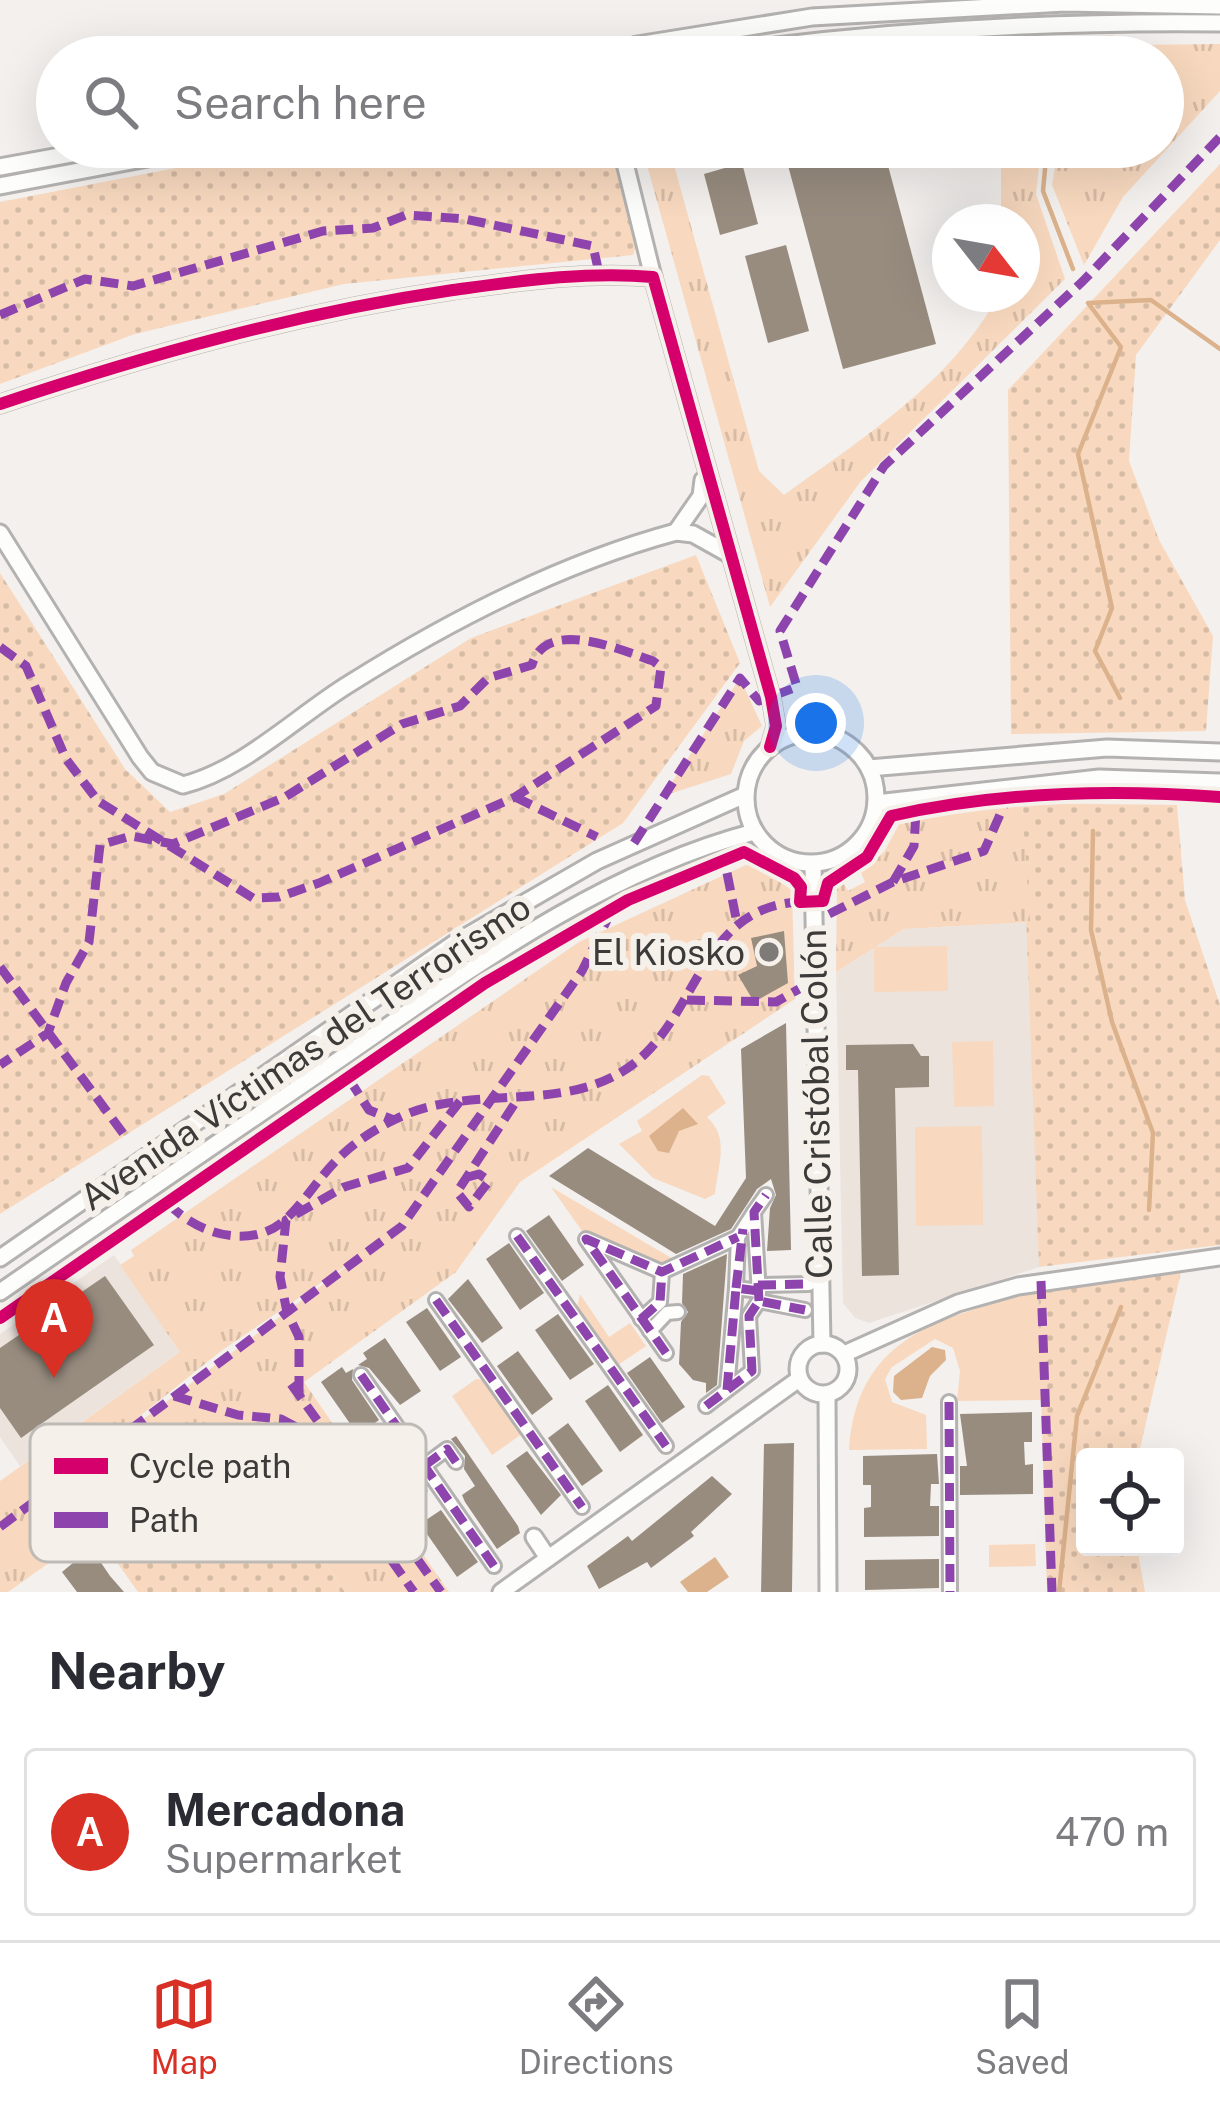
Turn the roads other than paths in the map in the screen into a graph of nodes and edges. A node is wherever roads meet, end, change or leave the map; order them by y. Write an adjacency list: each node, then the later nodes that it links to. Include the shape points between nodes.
1 (1220, 6): 3 (street, via 1065,3 812,17)
2 (1220, 23): 4 (street, via 1060,21)
3 (693, 36)
4 (861, 36)
5 (36, 160): 6 (street)
6 (0, 167)
7 (95, 168): 9 (street)
8 (626, 168): 10 (street)
9 (0, 186)
10 (653, 277): 11 (street, via 599,273 349,307 149,354); 12 (street)
11 (0, 404)
12 (704, 471): 13 (street, via 701,496); 15 (street)
13 (676, 532): 14 (street, via 451,623 218,772 183,785 152,772 140,757); 15 (street)
14 (0, 533)
15 (727, 553): 16 (street)
16 (771, 697): 17 (street); 18 (street)
17 (805, 733): 18 (street); 20 (street, via 842,740)
18 (770, 747): 22 (street)
19 (1220, 752): 20 (street, via 1106,748)
20 (869, 767): 23 (street)
21 (1220, 782): 23 (street, via 1099,778)
22 (746, 795): 24 (street); 31 (street, Avenida Víctimas del Terrorismo, via 597,861 455,943)
23 (876, 802): 25 (street, via 849,852)
24 (754, 832): 25 (street, via 779,856); 35 (street, Avenida Víctimas del Terrorismo, via 607,889 470,970)
25 (813, 864): 42 (street, Calle Cristóbal Colón)
26 (766, 1195): 27 (street)
27 (754, 1212): 29 (street); 36 (street)
28 (517, 1236): 52 (street)
29 (738, 1237): 32 (street); 34 (street)
30 (1220, 1257): 44 (street, via 1018,1286 958,1303)
31 (0, 1258)
32 (662, 1271): 40 (street, via 660,1302); 40 (street, via 586,1239)
33 (808, 1284): 36 (street)
34 (736, 1288): 36 (street); 47 (street)
35 (0, 1292)
36 (759, 1292): 38 (street); 47 (street, via 749,1316 752,1371)
37 (436, 1300): 56 (street)
38 (805, 1310)
39 (678, 1312): 41 (street, via 667,1312)
40 (641, 1318): 41 (street)
41 (650, 1331): 43 (street)
42 (822, 1344): 44 (street); 46 (street, via 802,1355)
43 (666, 1353)
44 (844, 1354): 48 (street, via 847,1379)
45 (362, 1375): 51 (street)
46 (799, 1379): 48 (street); 58 (street)
47 (727, 1390): 50 (street)
48 (827, 1395): 61 (street)
49 (950, 1402): 62 (street)
50 (706, 1406)
51 (395, 1424)
52 (666, 1446)
53 (456, 1462): 54 (street, via 447,1449)
54 (426, 1465)
55 (426, 1469): 59 (street)
56 (582, 1507)
57 (534, 1538): 58 (street)
58 (548, 1558): 60 (street)
59 (494, 1566)
60 (501, 1592)
61 (828, 1592)
62 (950, 1592)

